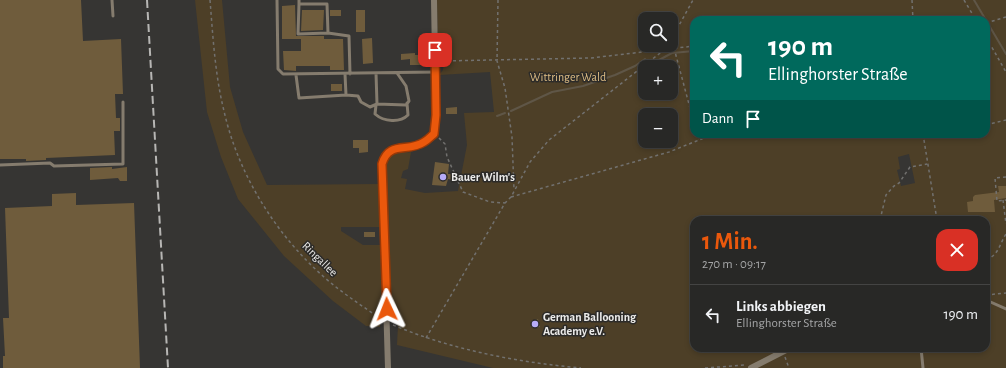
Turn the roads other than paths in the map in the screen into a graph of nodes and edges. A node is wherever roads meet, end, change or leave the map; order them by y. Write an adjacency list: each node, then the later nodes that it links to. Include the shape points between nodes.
1 (112, 0): 6 (lane)
2 (277, 0): 13 (lane, via 278,69 283,74)
3 (299, 0): 5 (lane)
4 (434, 0): 8 (street)
5 (299, 4): 7 (lane, via 328,4); 7 (lane, via 298,34)
6 (113, 16)
7 (328, 33): 12 (lane, via 349,36)
8 (435, 72): 10 (lane); 24 (street, via 434,134 424,143 388,151 382,164)
9 (376, 73): 10 (lane); 12 (lane); 17 (lane)
10 (397, 73): 16 (lane, via 406,86 409,102)
11 (345, 74): 12 (lane); 13 (lane); 14 (lane)
12 (350, 74)
13 (296, 75): 14 (lane, via 299,98)
14 (346, 95): 17 (lane, via 358,96 361,102 370,107)
15 (123, 102): 18 (lane, via 123,164)
16 (407, 103): 17 (lane); 17 (lane, via 408,115 398,120 379,118 375,114)
17 (376, 105)
18 (0, 165)
19 (990, 302): 20 (lane)
20 (1006, 309)
21 (783, 352): 23 (street)
22 (922, 352): 25 (lane)
23 (753, 367)
24 (388, 368)
25 (923, 368)

